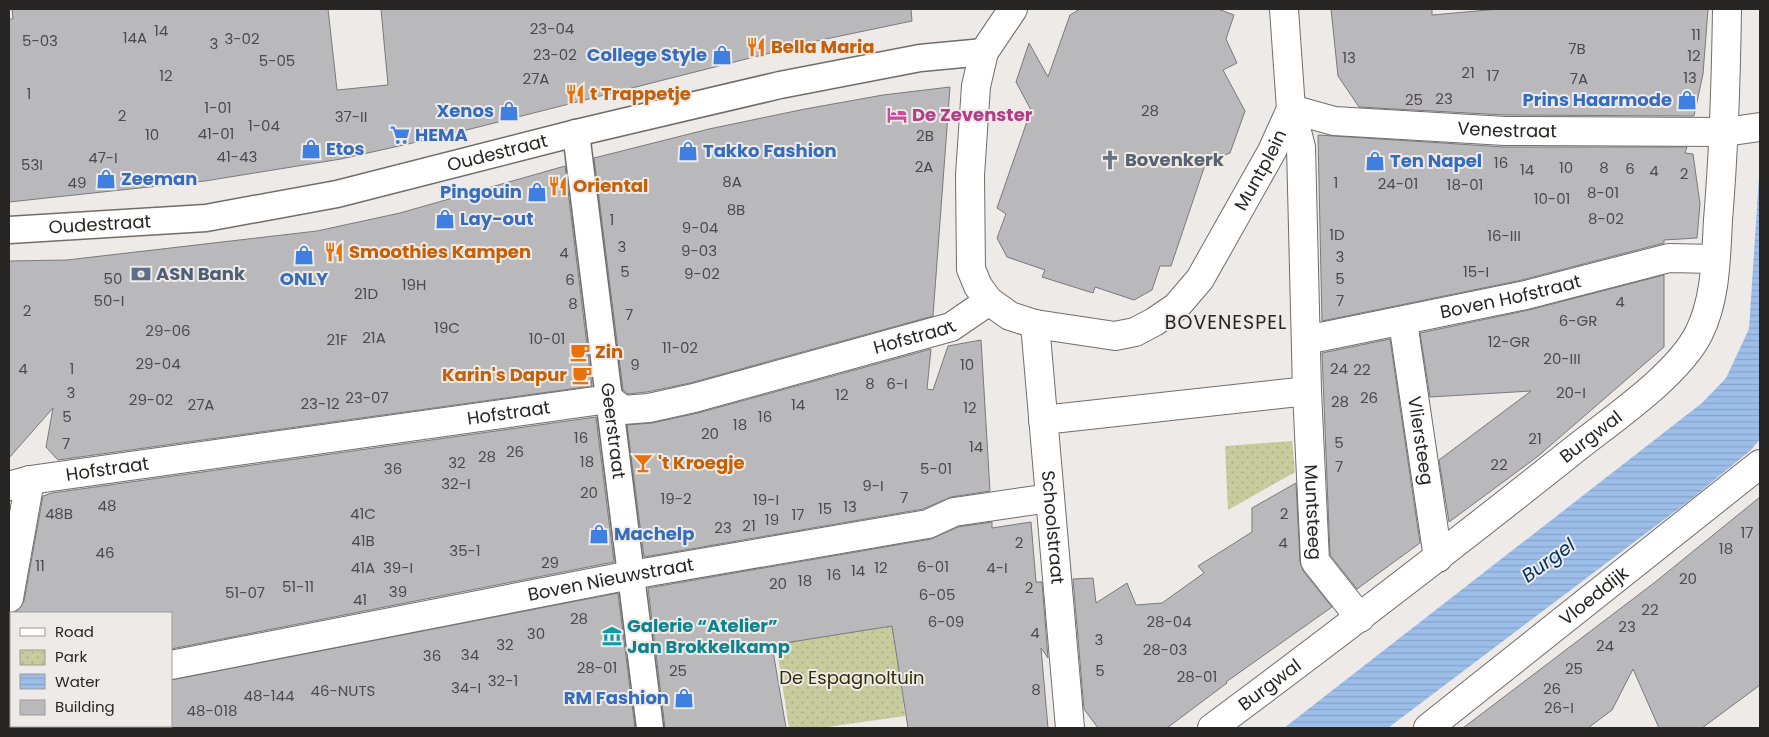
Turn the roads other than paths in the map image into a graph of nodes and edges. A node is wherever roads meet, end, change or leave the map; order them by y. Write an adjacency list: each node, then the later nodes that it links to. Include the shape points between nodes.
1 (1013, 9): 4 (street)
2 (1284, 9): 5 (street)
3 (1726, 9): 7 (street, Burgwal)
4 (984, 52): 8 (street, Oudestraat, via 920,58 789,83); 11 (street, Muntplein, via 973,120 970,269)
5 (1291, 109): 7 (street, Venestraat, via 1334,120 1486,130); 13 (street, Muntplein, via 1272,151 1200,279 1176,307 1135,332 1115,336); 14 (street, Muntplein, via 1301,147)
6 (1758, 126): 7 (street, Venestraat)
7 (1725, 132): 10 (street, Burgwal)
8 (576, 133): 9 (street, Oudestraat, via 337,194 206,218); 16 (street, Geerstraat)
9 (9, 230)
10 (1715, 259): 12 (street, Boven Hofstraat, via 1669,258); 21 (street, Burgwal, via 1711,295 1700,332 1679,361 1647,391)
11 (989, 301): 13 (street, Muntplein, via 1010,316); 16 (street, Hofstraat, via 951,327 694,398 623,410)
12 (1403, 322): 14 (street, Boven Hofstraat); 21 (street, Vliersteeg)
13 (1035, 324): 17 (street, Schoolstraat)
14 (1306, 340): 15 (street, Muntplein)
15 (1307, 392): 17 (street); 24 (street, Muntsteeg, via 1315,561)
16 (609, 399): 19 (street, Hofstraat); 22 (street, Geerstraat)
17 (1043, 420): 20 (street, Schoolstraat)
18 (1760, 464): 29 (street, Vloeddijk)
19 (19, 483): 23 (street)
20 (1050, 498): 22 (street, Boven Nieuwstraat, via 954,512 928,524); 27 (street, Schoolstraat)
21 (1438, 558): 24 (street, Burgwal)
22 (630, 575): 25 (street, Boven Nieuwstraat); 26 (street, Geerstraat)
23 (9, 598)
24 (1360, 618): 28 (street, Burgwal)
25 (172, 665)
26 (650, 728)
27 (1070, 728)
28 (1212, 728)
29 (1428, 728)

